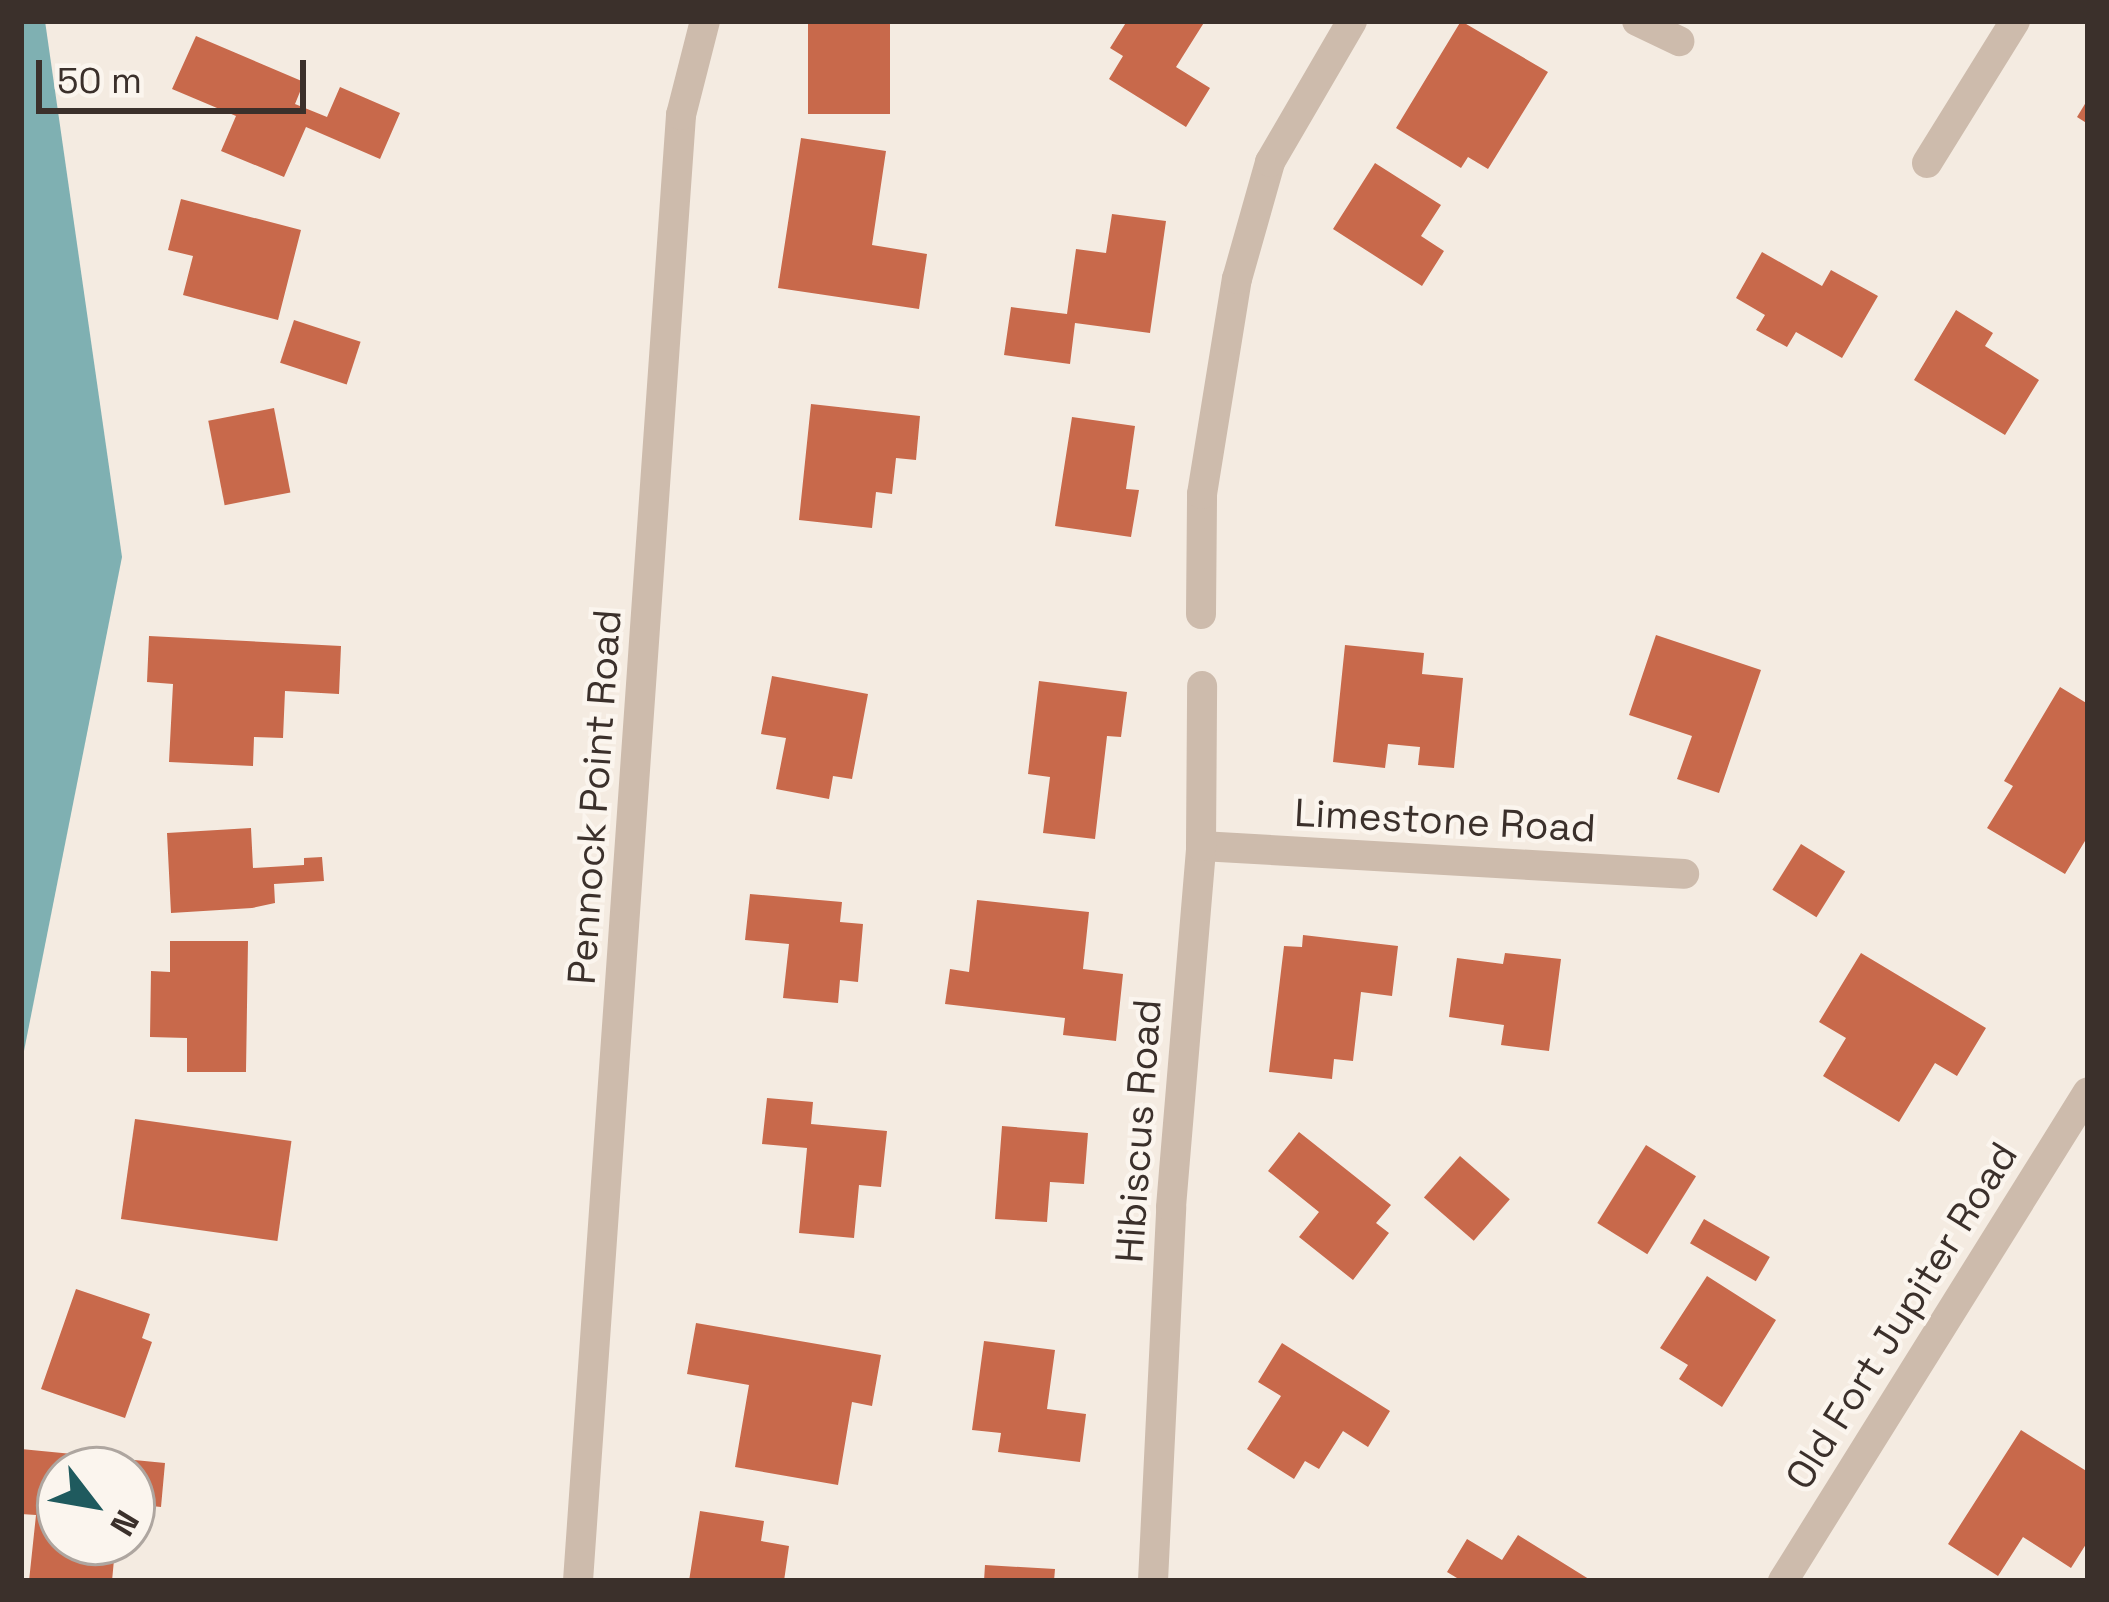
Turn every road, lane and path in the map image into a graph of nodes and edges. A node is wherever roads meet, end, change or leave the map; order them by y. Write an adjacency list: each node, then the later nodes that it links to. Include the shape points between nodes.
1 (705, 21): 12 (street, Pennock Point Road, via 681,116)
2 (1352, 21): 7 (street, via 1270,162 1237,279 1202,494)
3 (1637, 21): 5 (street)
4 (2015, 21): 6 (street)
5 (1678, 41)
6 (1928, 163)
7 (1202, 614)
8 (1202, 686): 9 (street, Hibiscus Road)
9 (1201, 846): 10 (street, Limestone Road); 13 (street, Hibiscus Road, via 1171,1207)
10 (1684, 874)
11 (2088, 1092): 14 (street, Old Fort Jupiter Road)
12 (578, 1581)
13 (1153, 1581)
14 (1783, 1581)

